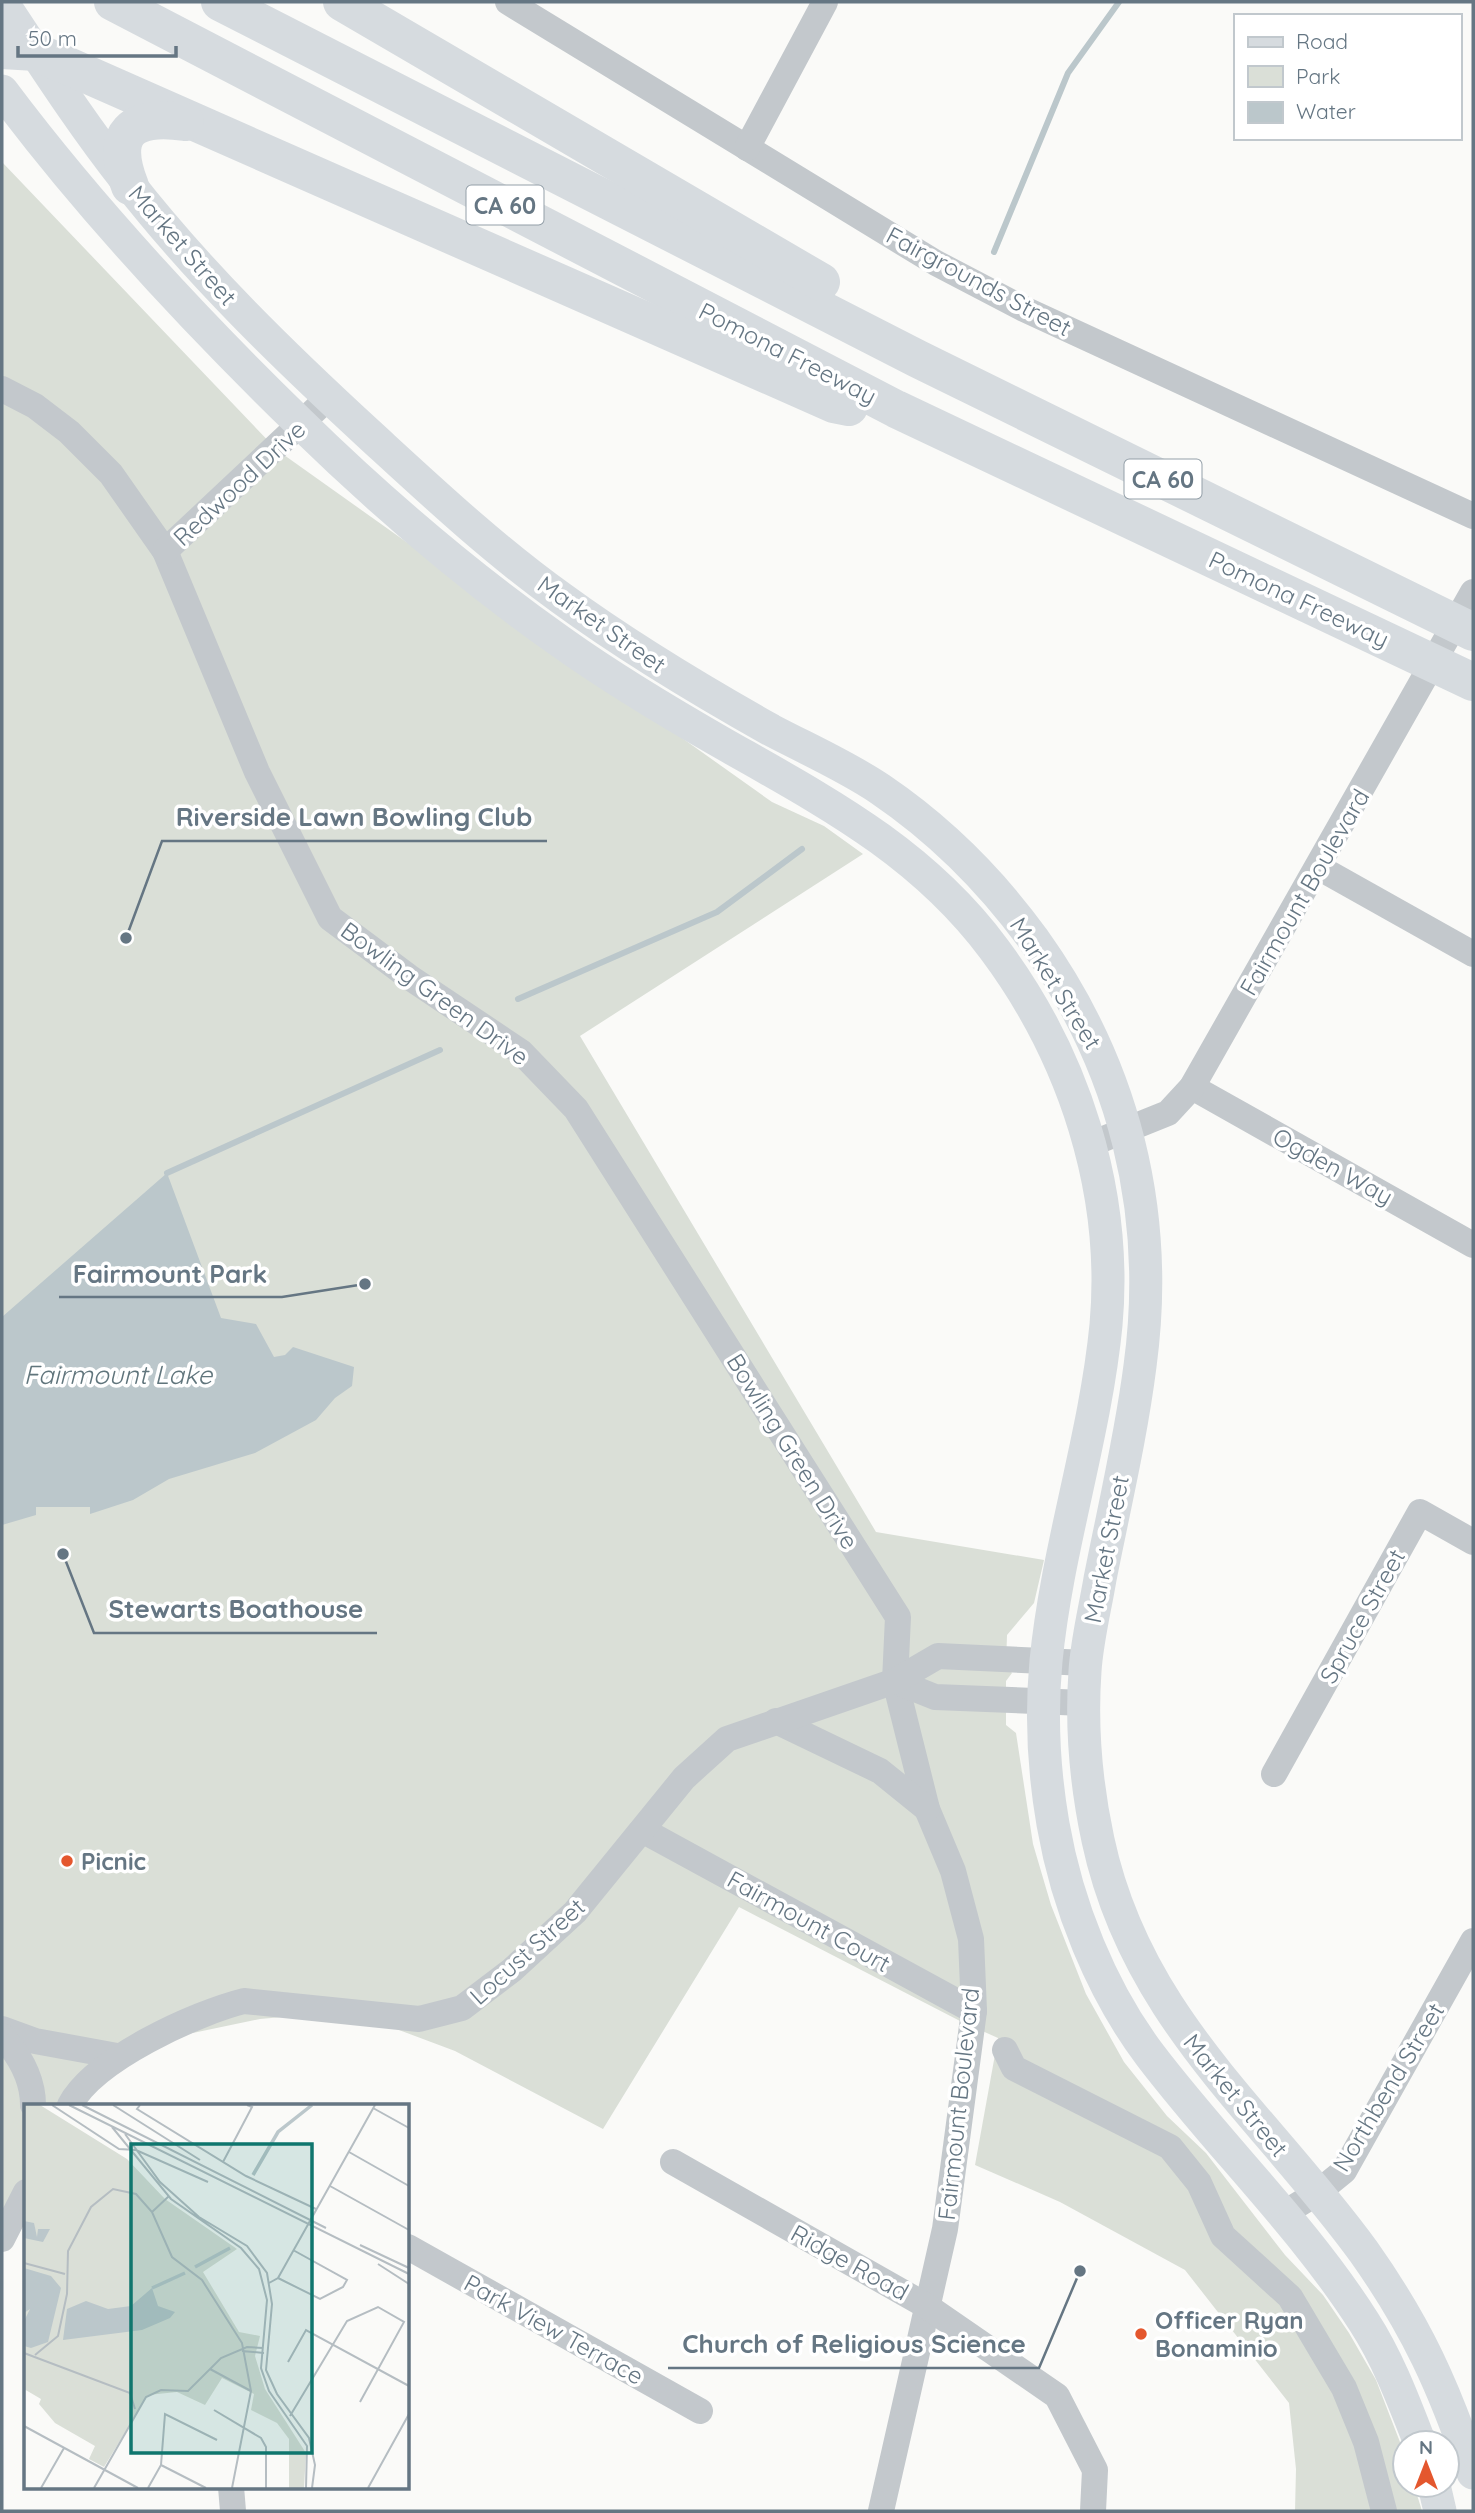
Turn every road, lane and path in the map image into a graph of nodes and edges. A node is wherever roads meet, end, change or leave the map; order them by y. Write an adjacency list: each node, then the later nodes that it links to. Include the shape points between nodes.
1 (2, 2): 7 (main road, Market Street)
2 (113, 2): 15 (highway, Pomona Freeway / CA 60)
3 (220, 2): 12 (highway, Pomona Freeway / CA 60)
4 (342, 2): 12 (highway, via 873,313)
5 (508, 2): 10 (street, Fairgrounds Street)
6 (825, 2): 10 (street)
7 (19, 51): 9 (highway); 11 (main road, Market Street)
8 (2, 91): 16 (main road, Market Street, via 110,228)
9 (197, 124): 11 (highway, via 161,120 133,128 120,151); 15 (highway, via 834,404)
10 (747, 148): 17 (street, Fairgrounds Street, via 936,263 1024,309)
11 (130, 186): 14 (main road, Market Street, via 235,307)
12 (918, 359): 20 (highway, Pomona Freeway / CA 60)
13 (2, 389): 18 (street, Redwood Drive, via 35,405 94,457)
14 (329, 397): 16 (street, Redwood Drive); 25 (main road, Market Street, via 456,514 554,594 652,662 877,787 938,834 994,891 1036,943 1101,1053)
15 (896, 409): 21 (highway, Pomona Freeway / CA 60)
16 (302, 425): 18 (street, Redwood Drive); 26 (main road, Market Street, via 427,540 538,626 652,702 877,834 945,892 997,952 1038,1016 1063,1068)
17 (1473, 516)
18 (165, 551): 29 (street, Bowling Green Drive, via 257,772 330,918 498,1035 538,1068 576,1109)
19 (1473, 592): 22 (street, Fairmount Boulevard)
20 (1473, 632)
21 (1473, 682)
22 (1318, 867): 23 (street); 24 (street, Fairmount Boulevard)
23 (1473, 954)
24 (1192, 1087): 25 (street, Fairmount Boulevard, via 1168,1114); 27 (street, Ogden Way)
25 (1127, 1132): 26 (street, Fairmount Boulevard); 31 (main road, Market Street, via 1144,1237 1144,1325 1136,1393)
26 (1090, 1144): 30 (main road, Market Street, via 1105,1231 1105,1326)
27 (1473, 1245)
28 (1473, 1542): 36 (street, Spruce Street, via 1420,1512)
29 (898, 1617): 32 (street, Fairmount Boulevard)
30 (1046, 1661): 31 (street, Locust Street); 32 (street, Locust Street, via 938,1656); 33 (main road, Market Street)
31 (1086, 1663): 34 (main road, Market Street)
32 (895, 1681): 33 (street, via 935,1697); 35 (street, Locust Street); 37 (street, Fairmount Boulevard)
33 (1045, 1701): 34 (street); 52 (main road, Market Street, via 1053,1825 1069,1892 1107,1983 1146,2050)
34 (1084, 1703): 50 (main road, Market Street, via 1085,1762 1099,1842 1113,1896 1144,1967 1188,2039)
35 (776, 1721): 37 (street, via 880,1771); 38 (street, Locust Street, via 727,1739 684,1778)
36 (1274, 1774)
37 (927, 1809): 40 (street, Fairmount Boulevard, via 953,1871 971,1939)
38 (644, 1831): 40 (street, Fairmount Court); 44 (street, Locust Street, via 575,1912 462,2008 419,2019 244,2001 216,2008)
39 (1473, 1941): 50 (street, Northbend Street, via 1345,2171)
40 (974, 2011): 55 (street, Fairmount Boulevard, via 944,2229)
41 (2, 2029): 44 (street, via 36,2041)
42 (2, 2036): 46 (street, via 17,2052 33,2089)
43 (1005, 2050): 48 (street, via 1014,2068)
44 (117, 2056): 47 (street, Locust Street)
45 (1107, 2098): 48 (street, via 1138,2112)
46 (33, 2104)
47 (71, 2104)
48 (1170, 2147): 63 (street, via 1199,2183 1223,2236 1290,2297 1338,2376 1367,2442)
49 (673, 2162): 55 (street, Ridge Road)
50 (1317, 2193): 52 (street, Northbend Street); 58 (main road, Market Street, via 1367,2258 1424,2348 1448,2398)
51 (24, 2196): 53 (street)
52 (1283, 2214): 57 (main road, Market Street, via 1366,2325)
53 (2, 2239)
54 (410, 2248): 56 (street, Park View Terrace)
55 (925, 2305): 61 (street, Fairmount Boulevard); 62 (street, Ridge Road, via 1057,2396 1095,2469)
56 (700, 2412)
57 (1414, 2429)
58 (1473, 2473)
59 (230, 2488): 60 (street)
60 (233, 2511)
61 (881, 2511)
62 (1093, 2511)
63 (1384, 2511)

